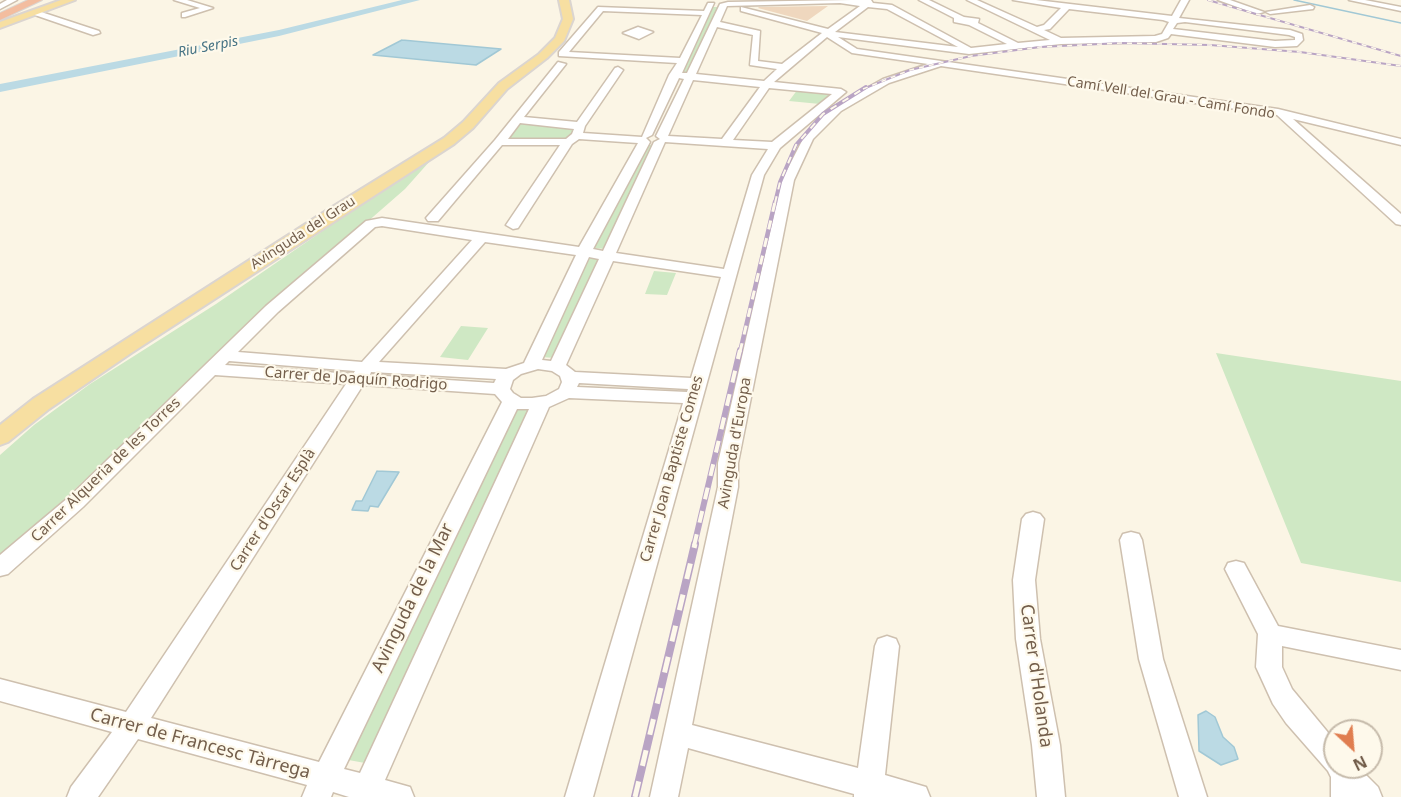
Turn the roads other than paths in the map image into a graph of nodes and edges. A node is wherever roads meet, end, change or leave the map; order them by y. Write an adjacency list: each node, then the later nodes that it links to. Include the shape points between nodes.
1 (13, 0): 19 (street)
2 (28, 0): 25 (highway)
3 (37, 0): 25 (highway)
4 (70, 0): 24 (main road)
5 (178, 0): 26 (street, via 209,8)
6 (556, 0): 80 (main road, Avinguda del Grau, via 559,21 549,42 490,88 443,137 55,381)
7 (564, 0): 81 (main road, Avinguda del Grau, via 568,19 560,39 503,86 449,141 114,355)
8 (923, 0): 29 (street)
9 (971, 0): 27 (street)
10 (1017, 0): 18 (street)
11 (1120, 0): 23 (street)
12 (1185, 0): 28 (street)
13 (1222, 0): 20 (street, via 1260,12)
14 (1355, 0): 21 (street)
15 (869, 2): 16 (street); 34 (street); 41 (street)
16 (725, 3): 17 (street); 33 (street); 41 (street)
17 (711, 5): 22 (street); 47 (street)
18 (1067, 6): 23 (street); 37 (street, via 1047,27)
19 (0, 7)
20 (1310, 7)
21 (1401, 9)
22 (654, 11): 44 (street); 44 (street, via 600,10 562,53 566,56)
23 (1112, 11): 28 (street); 32 (street)
24 (34, 12): 36 (main road); 40 (street)
25 (0, 15)
26 (185, 15)
27 (1008, 17): 31 (street); 37 (street)
28 (1172, 19): 38 (street); 38 (street, via 1299,36 1297,43 1275,44)
29 (960, 20): 30 (street); 31 (street)
30 (947, 22)
31 (973, 22): 45 (street)
32 (1103, 23)
33 (717, 24): 50 (street, via 758,33 753,63); 53 (street)
34 (925, 24): 35 (street); 46 (street)
35 (936, 24)
36 (0, 25)
37 (1036, 30): 43 (street)
38 (1169, 31): 42 (street, via 1156,39)
39 (1097, 32): 42 (street)
40 (96, 33)
41 (832, 34): 46 (street); 49 (street, Camí Vell del Grau - Camí Fondo, via 848,49); 50 (street)
42 (1090, 40): 43 (street)
43 (1061, 41): 45 (street)
44 (631, 44): 47 (street)
45 (1017, 46): 46 (street)
46 (969, 51)
47 (682, 61): 52 (street)
48 (561, 64): 58 (street)
49 (939, 64): 54 (street); 57 (street, Camí Vell del Grau - Camí Fondo)
50 (784, 67): 55 (street)
51 (618, 70): 59 (street)
52 (674, 75): 53 (street); 60 (street)
53 (692, 77): 55 (street); 61 (street)
54 (872, 84): 56 (street, Carrer Joan Baptiste Comes); 91 (street, Avinguda d'Europa, via 817,127 788,180 728,463 728,487)
55 (766, 85): 56 (street); 64 (street)
56 (841, 92): 65 (street, Carrer Joan Baptiste Comes)
57 (1278, 112): 63 (street); 67 (street, Camí Vell del Grau - Camí Fondo)
58 (517, 120): 59 (street); 62 (street)
59 (576, 134): 60 (street); 62 (street); 68 (street)
60 (644, 138): 61 (street); 70 (street)
61 (662, 139): 64 (street); 71 (street)
62 (499, 142): 66 (street)
63 (1401, 142)
64 (725, 143): 65 (street)
65 (775, 146): 72 (street, Carrer Joan Baptiste Comes, via 758,175)
66 (433, 218)
67 (1401, 221)
68 (513, 225)
69 (483, 236): 70 (street, Carrer Alqueria de les Torres); 73 (street, Carrer Alqueria de les Torres, via 382,222 371,224); 75 (street, Carrer d'Oscar Esplà)
70 (585, 251): 71 (street, Carrer Alqueria de les Torres); 74 (street)
71 (609, 255): 72 (street, Carrer Alqueria de les Torres); 76 (street)
72 (729, 274): 78 (street, Carrer Joan Baptiste Comes)
73 (217, 362): 75 (street, Carrer de Joaquín Rodrigo); 84 (street, Carrer Alqueria de les Torres, via 76,502)
74 (531, 365): 76 (street); 77 (street)
75 (362, 374): 77 (street, Carrer de Joaquín Rodrigo); 90 (street, Carrer d'Oscar Esplà)
76 (564, 379): 78 (street); 79 (street, via 559,397)
77 (507, 388): 79 (street, Carrer de Joaquín Rodrigo, via 524,404); 94 (street, Avinguda de la Mar)
78 (694, 391): 99 (street, Carrer Joan Baptiste Comes)
79 (541, 404): 96 (street)
80 (0, 422)
81 (0, 437)
82 (1033, 519): 102 (street, Carrer d'Holanda, via 1024,580 1027,627)
83 (1131, 540): 103 (street, via 1151,659)
84 (0, 568)
85 (1236, 569): 86 (street)
86 (1270, 634): 88 (street); 92 (street, via 1269,667 1282,696)
87 (887, 646): 95 (street)
88 (1401, 660)
89 (0, 690): 90 (street, Carrer de Francesc Tàrrega)
90 (132, 725): 94 (street, Carrer de Francesc Tàrrega); 97 (street, Carrer d'Oscar Esplà)
91 (677, 734): 95 (street); 100 (street, Avinguda d'Europa)
92 (1323, 752)
93 (1346, 779): 104 (street)
94 (321, 787): 96 (street, Carrer de Francesc Tàrrega)
95 (869, 791): 101 (street)
96 (364, 793): 98 (street, Carrer de Francesc Tàrrega)
97 (81, 797)
98 (400, 797)
99 (579, 797)
100 (664, 797)
101 (916, 797)
102 (1051, 797)
103 (1193, 797)
104 (1368, 797)

